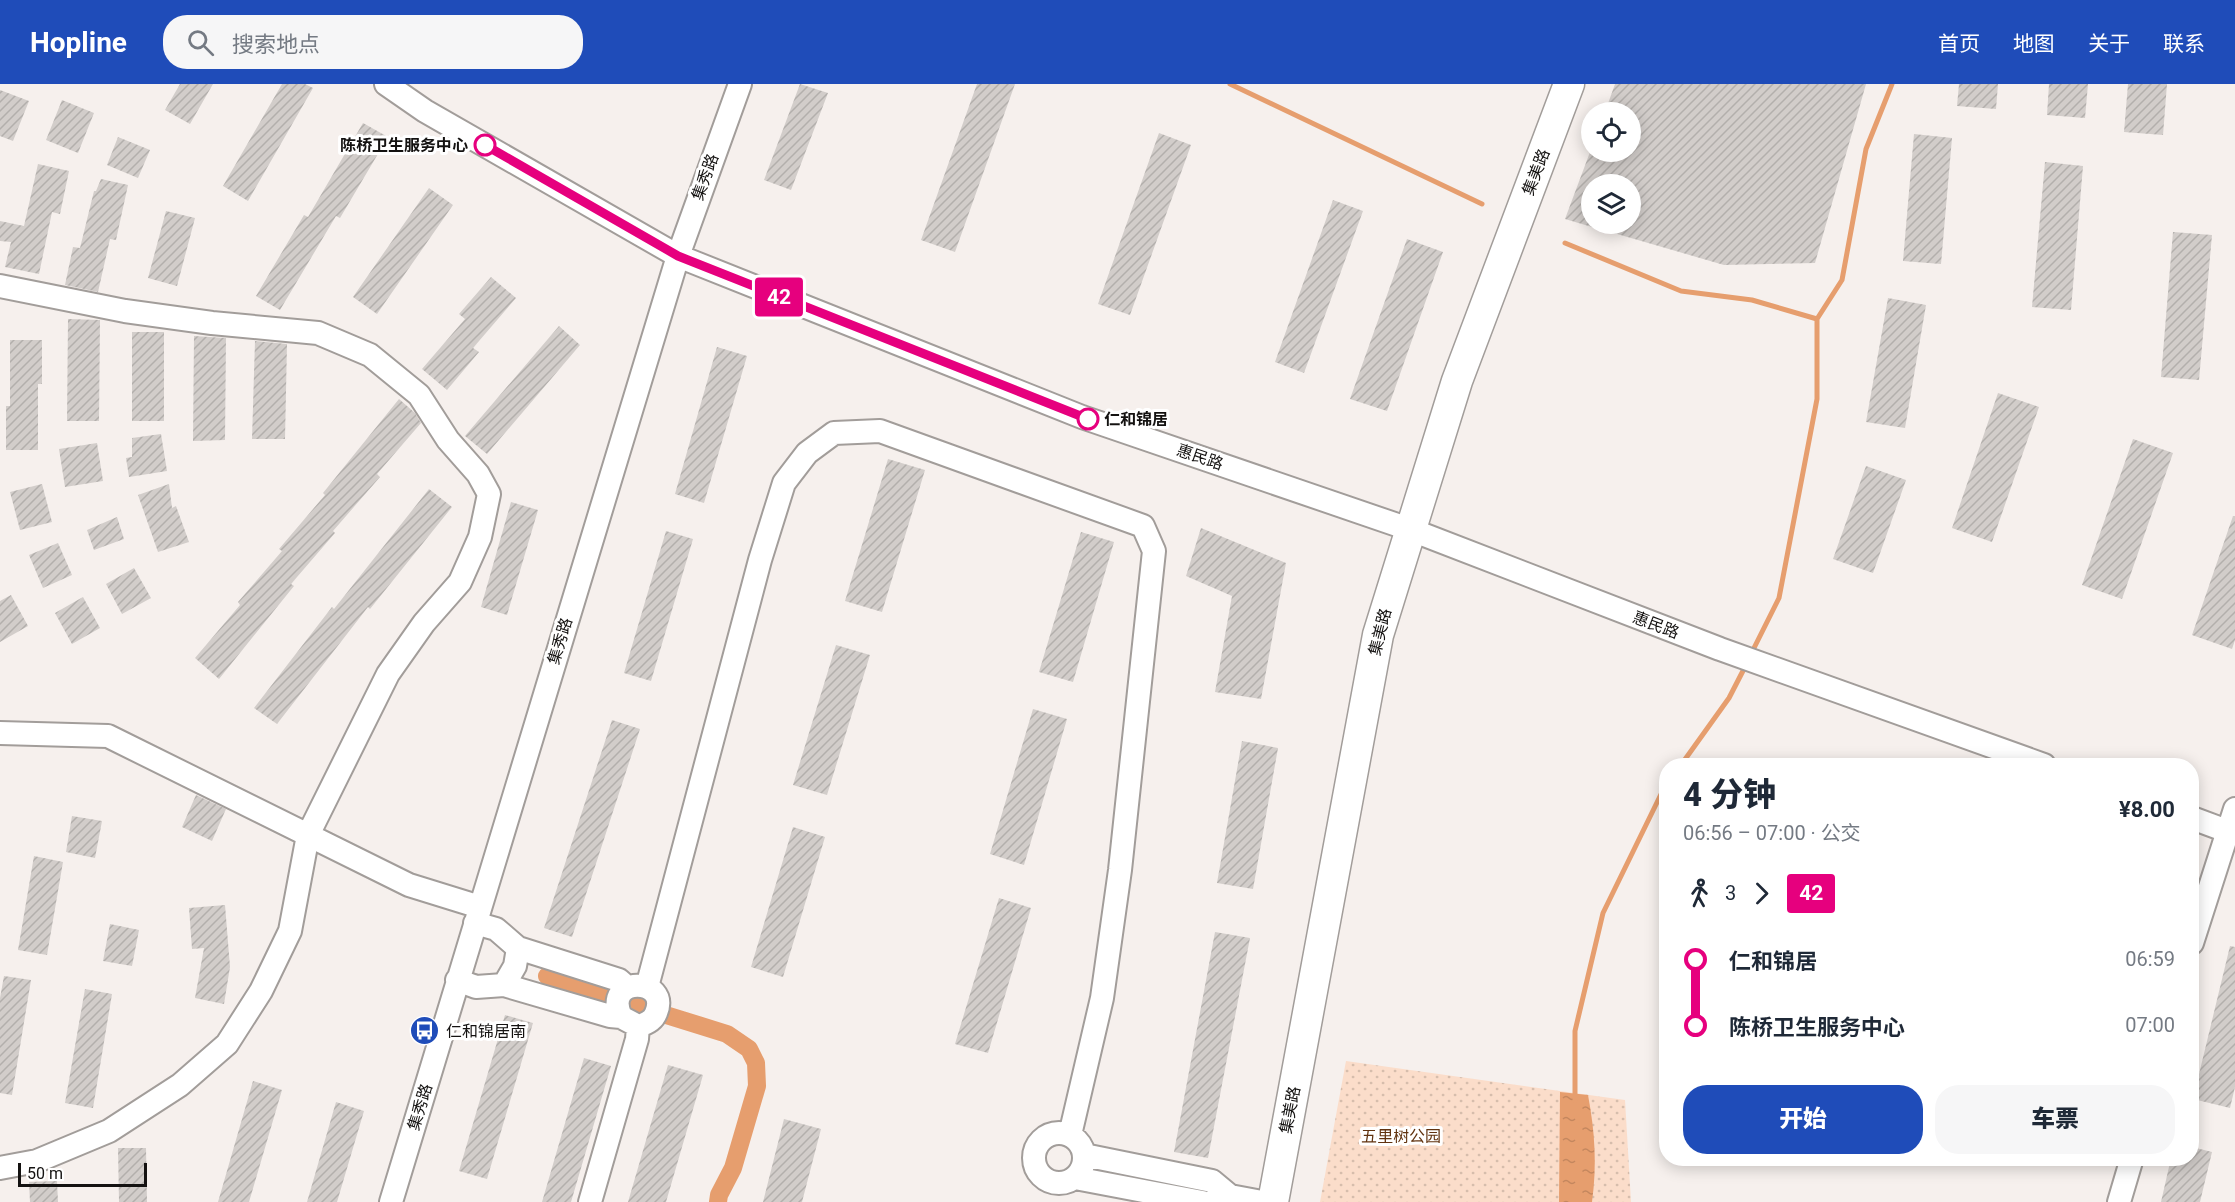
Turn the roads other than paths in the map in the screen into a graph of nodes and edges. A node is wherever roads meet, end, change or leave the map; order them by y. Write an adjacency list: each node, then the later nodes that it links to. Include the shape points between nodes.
1 (386, 84): 5 (street, 惠民路, via 425,111)
2 (740, 84): 5 (street, 集秀路)
3 (1569, 84): 7 (main road, 集美路, via 1457,381)
4 (1584, 84): 7 (main road, 集美路)
5 (678, 256): 7 (street, 惠民路, via 1082,417); 14 (street, 集秀路)
6 (0, 286): 13 (street, via 125,311 318,333 370,355 418,395 448,440 478,474 489,494 480,537 460,582 424,622 388,674)
7 (1417, 533): 9 (street, 惠民路, via 1720,649); 31 (main road, 集美路, via 1378,635); 32 (main road, 集美路)
8 (0, 733): 13 (street, via 108,736)
9 (2025, 758)
10 (2235, 809): 12 (street)
11 (2199, 821): 12 (street)
12 (2231, 832): 15 (street)
13 (308, 835): 14 (street); 24 (street, via 290,931 261,991 227,1044 180,1085 109,1131 37,1161)
14 (477, 915): 16 (street); 17 (street, 集秀路)
15 (2199, 923)
16 (518, 948): 18 (street, via 515,966); 19 (street)
17 (457, 980): 18 (street, via 476,987); 27 (street, 集秀路)
18 (504, 985): 20 (street)
19 (637, 987): 20 (street, via 618,998 617,1005); 20 (street, via 656,997 657,1010 650,1021); 21 (street, via 784,483 807,453 834,433 880,431 1143,526 1154,551 1120,870 1102,998)
20 (629, 1021): 28 (street, via 637,1039)
21 (1070, 1135): 22 (street); 25 (street, via 1053,1133 1035,1150 1039,1174)
22 (1084, 1155): 25 (street, via 1081,1172); 26 (street, via 1212,1181)
23 (2130, 1166): 33 (street)
24 (0, 1168)
25 (1064, 1188): 29 (street)
26 (1230, 1196): 29 (street); 30 (street)
27 (391, 1202)
28 (590, 1202)
29 (1204, 1202)
30 (1262, 1202)
31 (1273, 1202)
32 (1290, 1202)
33 (2119, 1202)

